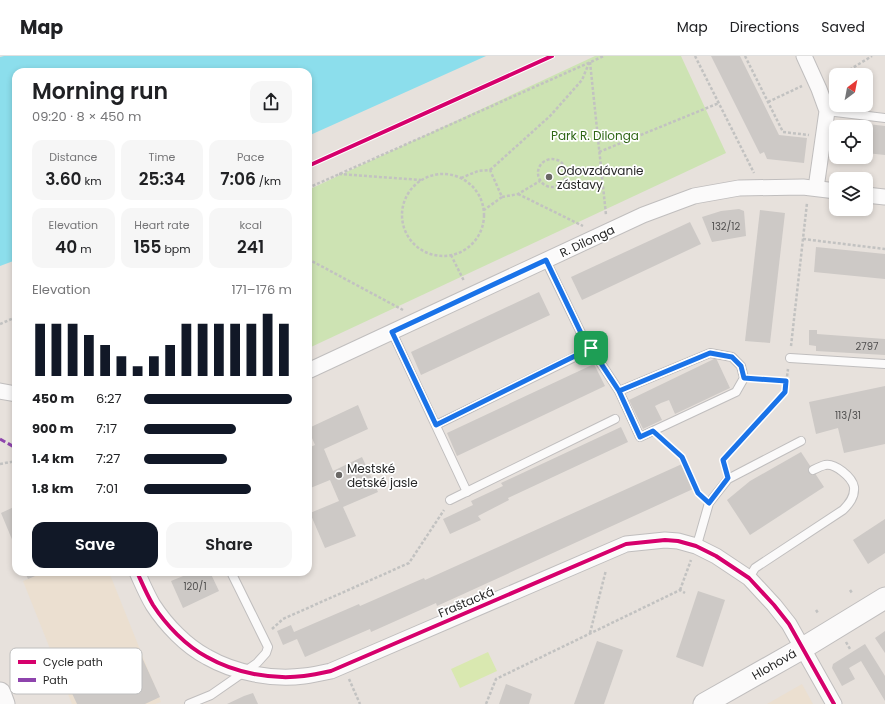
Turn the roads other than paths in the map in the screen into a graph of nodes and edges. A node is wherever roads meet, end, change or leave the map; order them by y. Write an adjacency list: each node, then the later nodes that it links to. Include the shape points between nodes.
1 (804, 56): 2 (street)
2 (827, 111): 3 (lane); 4 (street)
3 (885, 118)
4 (816, 188): 5 (street, R. Dilonga); 8 (street, R. Dilonga, via 739,188 694,196 643,215)
5 (829, 190)
6 (873, 196): 7 (street)
7 (885, 197)
8 (546, 260): 9 (street, R. Dilonga); 10 (lane, via 581,333)
9 (392, 332): 13 (street, R. Dilonga); 18 (lane)
10 (591, 348): 15 (lane); 18 (lane)
11 (790, 358): 12 (lane)
12 (885, 364)
13 (312, 368)
14 (0, 391): 16 (street)
15 (619, 391): 15 (lane, via 710,353 732,357 741,366 744,378 736,392 640,437)
16 (12, 393)
17 (615, 419): 21 (lane)
18 (436, 425): 21 (lane)
19 (801, 441): 23 (lane, via 728,478 709,503)
20 (813, 470): 26 (lane, via 826,465 836,467 849,477 854,488 852,500 843,510 755,568)
21 (467, 492): 22 (lane)
22 (450, 500)
23 (696, 546): 26 (street, Fraštacká); 29 (street, Fraštacká, via 665,540 626,544 331,671 284,677)
24 (139, 576): 29 (street, Fraštacká, via 152,604 176,633 207,657)
25 (233, 576): 29 (lane, via 268,647 257,663)
26 (749, 578): 28 (street, Fraštacká, via 774,605)
27 (885, 598): 28 (main road, Hlohová)
28 (803, 648): 33 (main road, Hlohová); 34 (street, Fraštacká)
29 (244, 671): 32 (lane, via 211,695)
30 (0, 693): 31 (main road)
31 (4, 704)
32 (189, 704)
33 (704, 704)
34 (834, 704)

